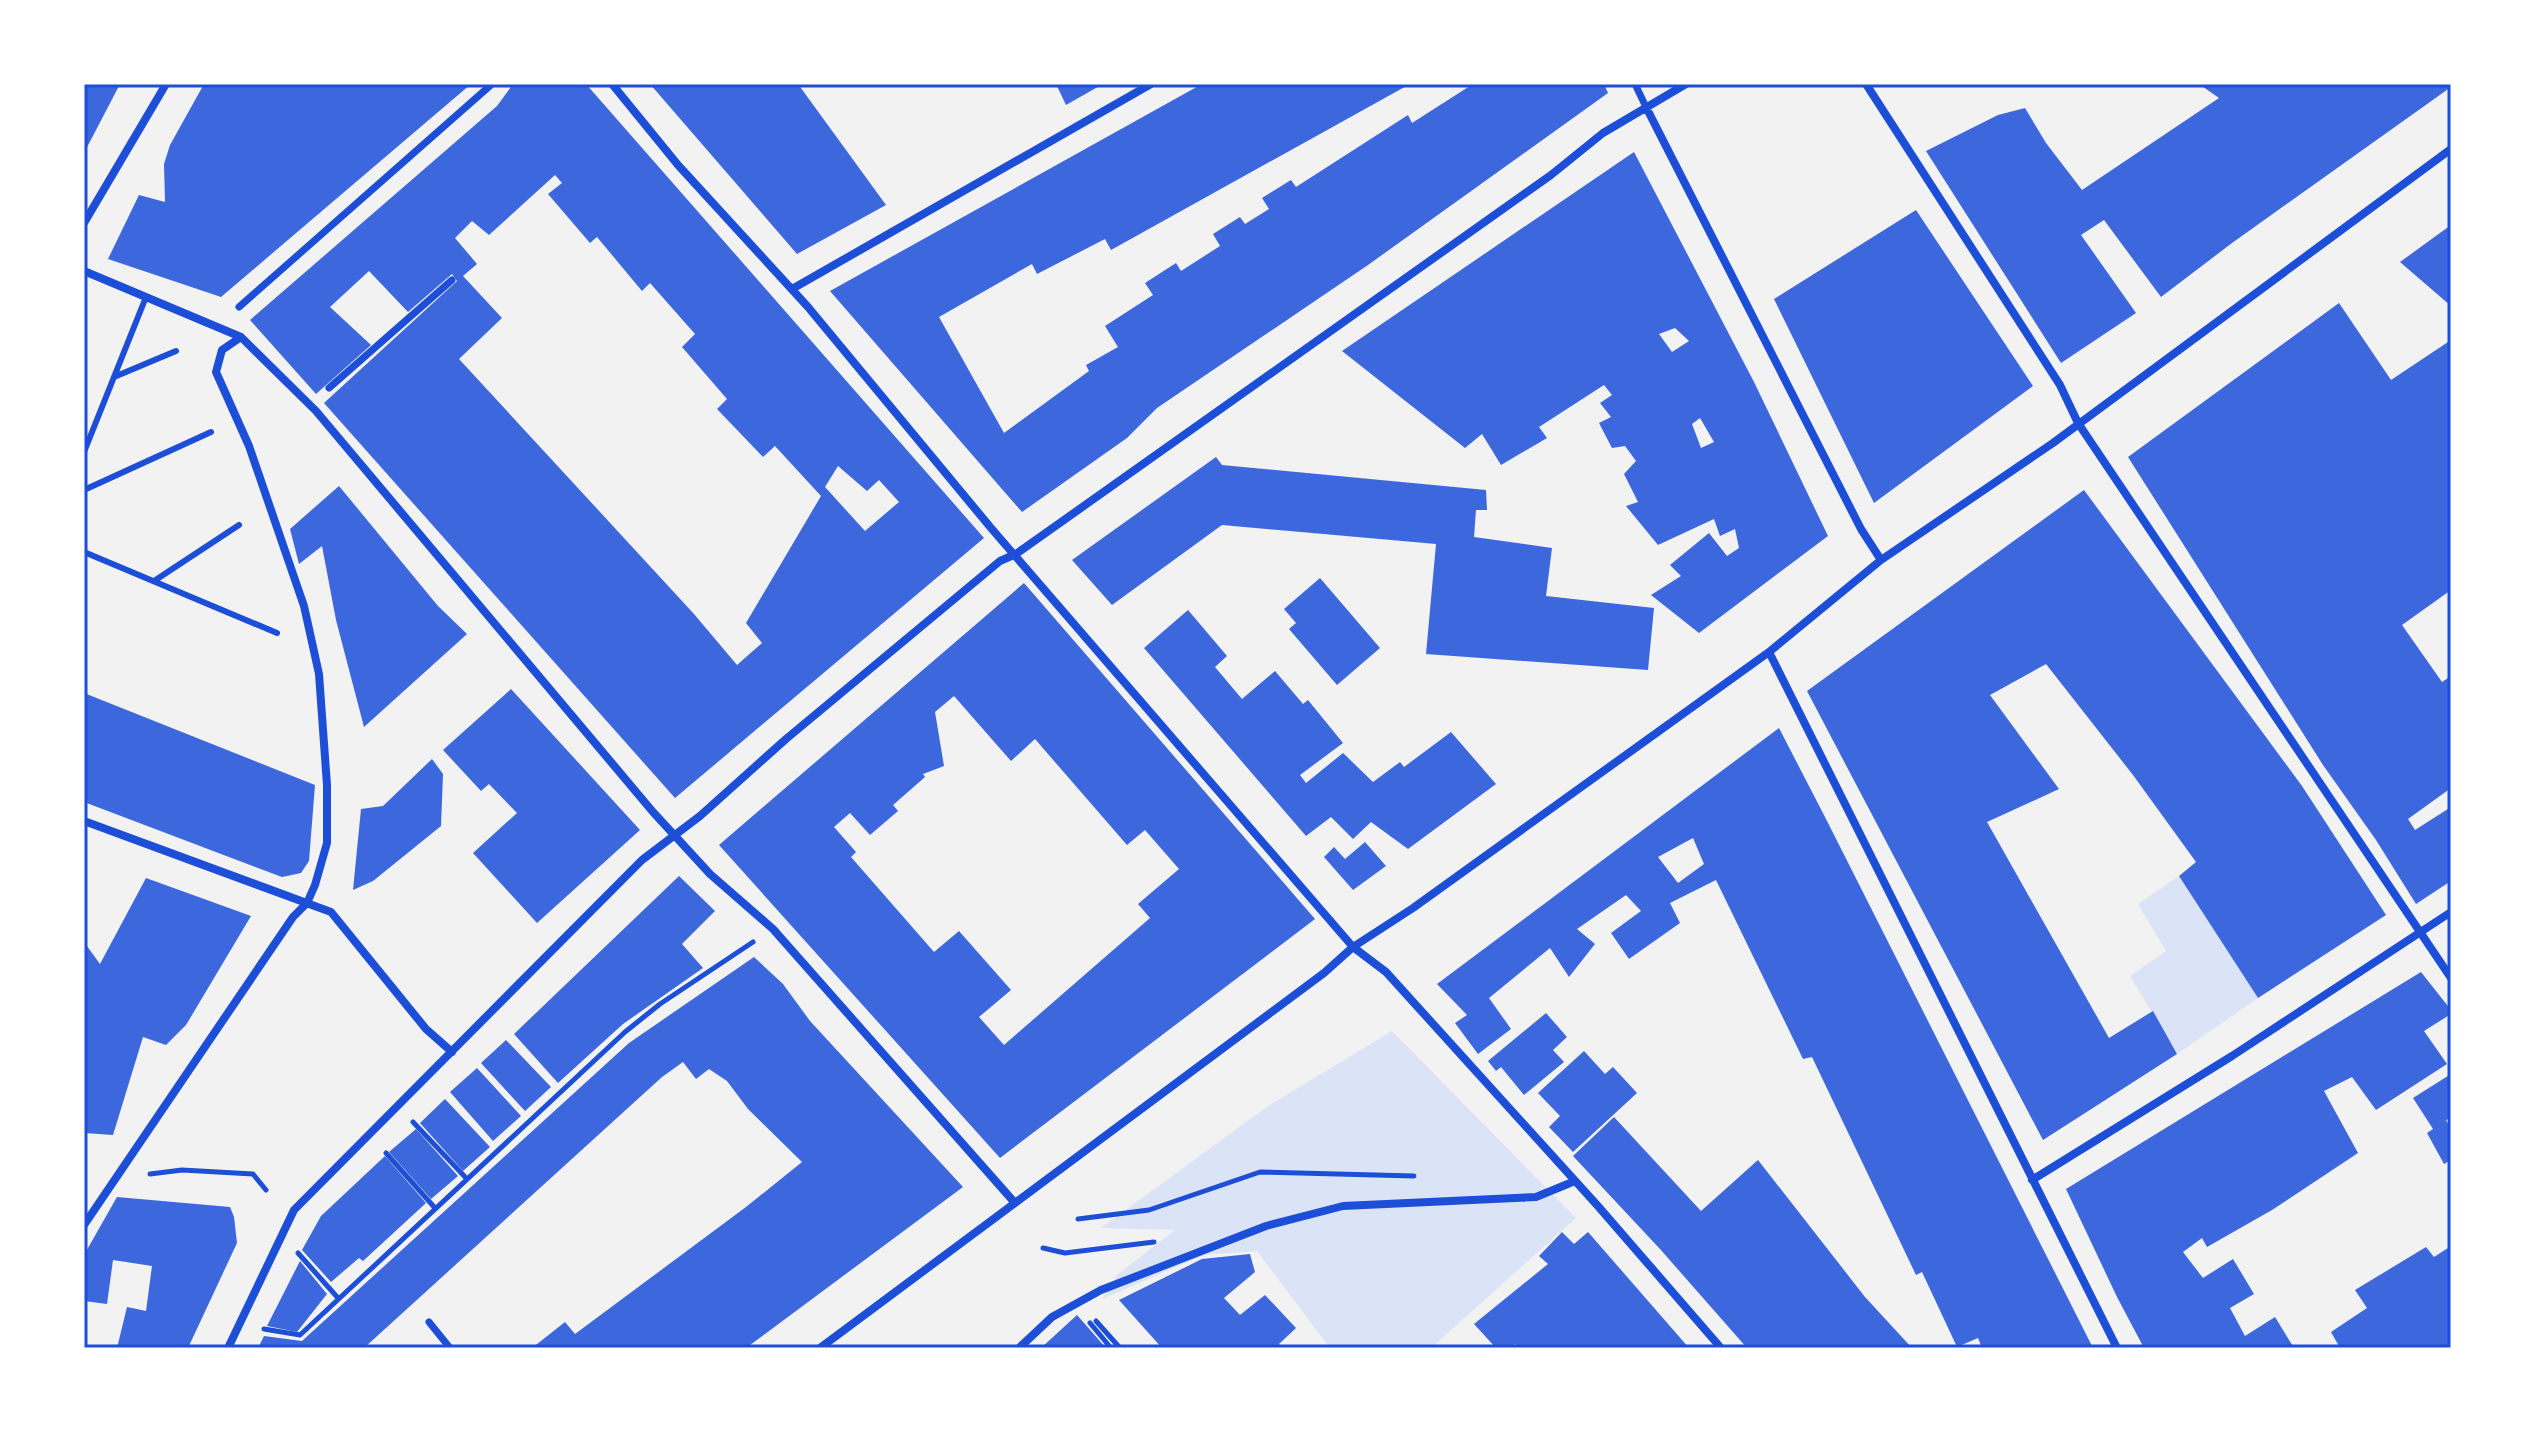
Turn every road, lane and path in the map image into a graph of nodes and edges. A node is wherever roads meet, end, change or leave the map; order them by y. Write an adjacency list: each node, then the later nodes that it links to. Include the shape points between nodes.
1 (166, 84): 10 (street)
2 (492, 84): 15 (street)
3 (612, 84): 13 (street)
4 (1151, 84): 13 (street)
5 (1635, 84): 8 (street)
6 (1686, 84): 8 (street)
7 (1866, 84): 20 (street, via 2060,385)
8 (1646, 107): 26 (street); 27 (street)
9 (2451, 149): 20 (street)
10 (84, 223)
11 (84, 271): 14 (street)
12 (452, 280): 19 (street)
13 (792, 289): 26 (street)
14 (146, 297): 16 (street); 18 (lane)
15 (239, 307)
16 (241, 337): 32 (street, via 316,411); 33 (street, via 222,350 216,372 249,446 304,606 319,674 327,843)
17 (176, 351): 18 (lane)
18 (114, 377): 22 (lane)
19 (329, 388)
20 (2078, 423): 27 (street); 35 (street)
21 (211, 432): 23 (lane)
22 (84, 452)
23 (84, 490)
24 (239, 525): 28 (lane)
25 (84, 552): 28 (lane)
26 (1016, 554): 32 (street, via 1000,561); 37 (street)
27 (1881, 560): 30 (street)
28 (154, 581): 29 (lane)
29 (277, 633)
30 (1769, 652): 37 (street); 45 (street)
31 (84, 821): 33 (street)
32 (675, 834): 39 (street, via 642,860); 48 (street, via 710,874 773,929)
33 (307, 903): 39 (street, via 331,912 426,1029); 51 (street)
34 (2451, 912): 35 (street)
35 (2419, 933): 38 (street); 45 (street)
36 (754, 941): 44 (path, via 625,1032)
37 (1353, 947): 46 (street, via 1386,972); 48 (street)
38 (2451, 978)
39 (452, 1052): 60 (street, via 294,1210)
40 (412, 1121): 44 (path)
41 (383, 1149): 49 (path)
42 (158, 1171): 47 (path, via 253,1174)
43 (1395, 1173): 50 (path, via 1260,1172 1149,1210)
44 (467, 1179): 49 (path)
45 (2032, 1180): 67 (street)
46 (1575, 1181): 63 (street, via 1536,1197 1343,1206 1266,1226 1101,1290 1052,1317); 66 (street)
47 (266, 1190)
48 (1015, 1203): 62 (street)
49 (435, 1208): 55 (path)
50 (1078, 1219)
51 (84, 1225)
52 (1148, 1241): 53 (path, via 1065,1253)
53 (1043, 1248)
54 (295, 1249): 55 (path)
55 (338, 1298): 59 (path, via 300,1335)
56 (1090, 1315): 65 (path)
57 (429, 1322): 61 (street)
58 (1090, 1324): 64 (path)
59 (258, 1328)
60 (228, 1348)
61 (450, 1348)
62 (820, 1348)
63 (1019, 1348)
64 (1111, 1348)
65 (1120, 1348)
66 (1721, 1348)
67 (2117, 1348)

